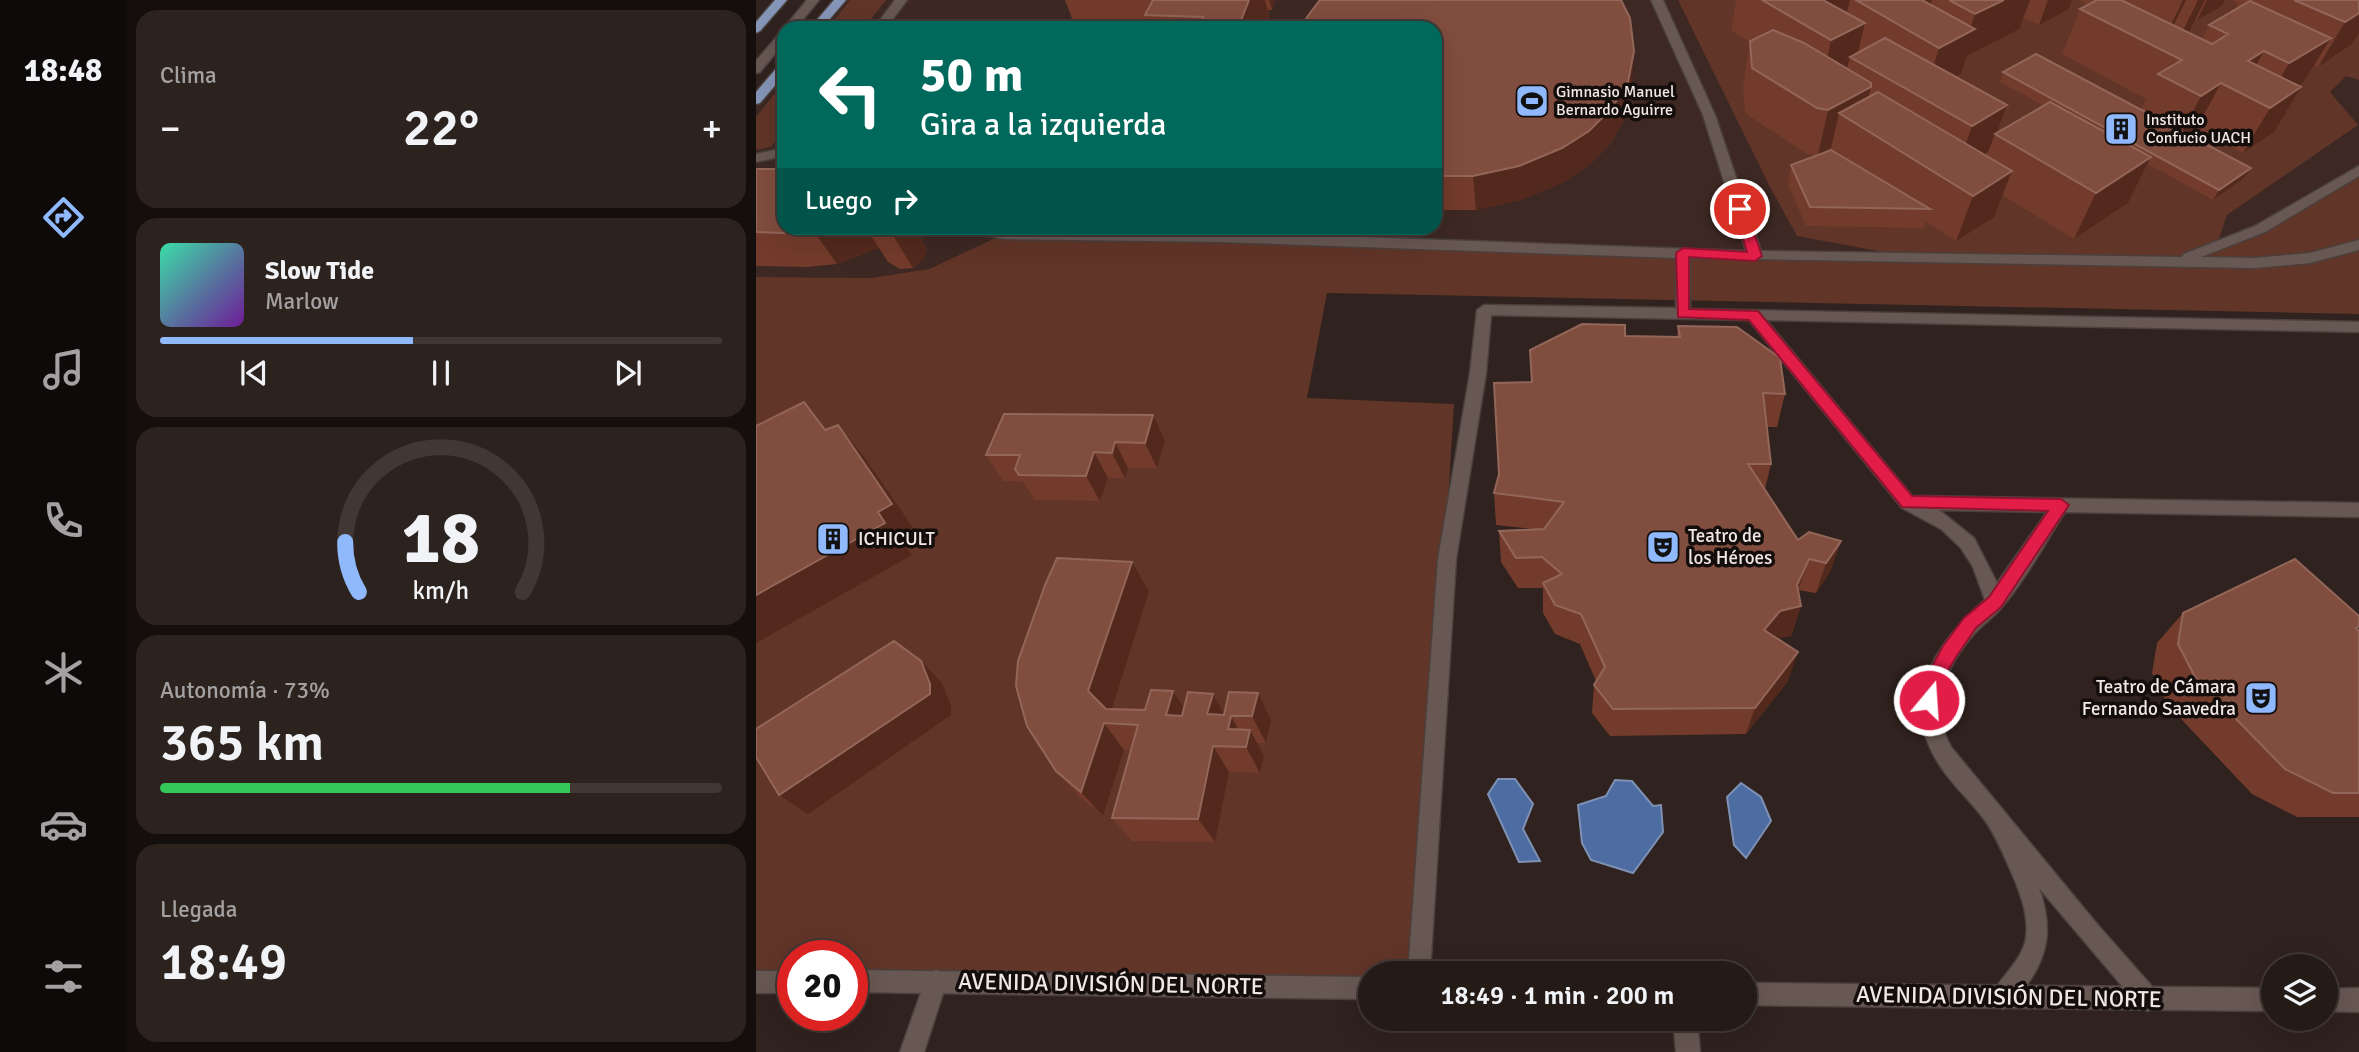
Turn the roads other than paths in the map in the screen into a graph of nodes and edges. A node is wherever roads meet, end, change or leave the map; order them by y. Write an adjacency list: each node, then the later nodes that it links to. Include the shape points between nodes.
1 (781, 0): 9 (main road)
2 (813, 0): 6 (main road)
3 (840, 0): 7 (main road)
4 (901, 0): 8 (main road)
5 (1657, 0): 20 (main road, via 1709,115)
6 (796, 21)
7 (822, 21)
8 (885, 21)
9 (756, 29)
10 (777, 44): 11 (main road)
11 (756, 69)
12 (777, 75): 13 (main road)
13 (756, 100)
14 (777, 154): 15 (main road)
15 (756, 158)
16 (2359, 170): 21 (main road, via 2260,229)
17 (1230, 235): 19 (main road)
18 (2359, 245): 21 (main road, via 2254,263)
19 (1683, 253): 20 (main road); 22 (main road)
20 (1755, 256): 21 (main road)
21 (2179, 261)
22 (1682, 314): 23 (main road); 30 (main road, via 1484,310 1447,559)
23 (1753, 315): 24 (main road); 25 (main road)
24 (2359, 327)
25 (1908, 503): 26 (main road); 28 (main road, via 1959,531 1978,555)
26 (2061, 505): 27 (main road); 28 (main road)
27 (2359, 510)
28 (1995, 602): 29 (main road, via 1970,623 1950,651 1937,672 1929,700 1933,731 1952,766)
29 (1993, 814): 37 (main road, via 2025,878 2036,916 2034,953); 38 (main road)
30 (1420, 961)
31 (868, 981): 32 (main road, AVENIDA DIVISIÓN DEL NORTE)
32 (936, 981): 35 (main road, AVENIDA DIVISIÓN DEL NORTE); 43 (main road)
33 (756, 982): 34 (main road)
34 (777, 982)
35 (1358, 988)
36 (1757, 994): 37 (main road, AVENIDA DIVISIÓN DEL NORTE)
37 (2003, 997): 38 (main road, AVENIDA DIVISIÓN DEL NORTE)
38 (2148, 999): 39 (main road, AVENIDA DIVISIÓN DEL NORTE)
39 (2261, 1000)
40 (2338, 1000): 41 (main road)
41 (2359, 1000)
42 (1686, 1031): 44 (main road)
43 (912, 1052)
44 (1688, 1052)

